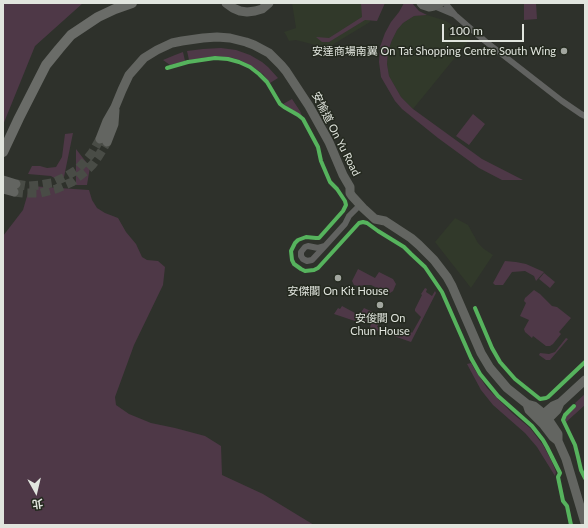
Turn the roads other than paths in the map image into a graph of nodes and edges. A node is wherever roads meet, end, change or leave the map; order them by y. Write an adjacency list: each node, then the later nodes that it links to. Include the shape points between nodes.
1 (132, 3): 10 (main road, via 107,12 71,35 46,65)
2 (226, 3): 3 (street, via 247,12 262,9)
3 (269, 3)
4 (421, 3): 6 (street, via 426,6)
5 (445, 3): 7 (street)
6 (437, 5): 7 (street)
7 (455, 15): 8 (street)
8 (585, 116)
9 (103, 140): 13 (street, 安愉道 On Yu Road, via 114,124 115,107 126,81 144,58 160,48 182,41 230,38 254,45 269,53 290,76 329,142 350,187 350,193)
10 (3, 152)
11 (3, 180): 12 (street, via 15,188)
12 (3, 189)
13 (363, 204): 14 (street); 18 (street, 安愉道 On Yu Road, via 377,220 385,221 402,232 431,256 457,296 488,365 501,382 527,404 534,406)
14 (325, 246): 15 (street); 16 (street)
15 (312, 248): 16 (street, via 316,254); 16 (street, via 304,247 301,256 307,261)
16 (314, 258)
17 (585, 380): 18 (street, via 560,403 557,410)
18 (543, 419): 19 (street, 安愉道 On Yu Road, via 558,434 558,441)
19 (585, 523)

